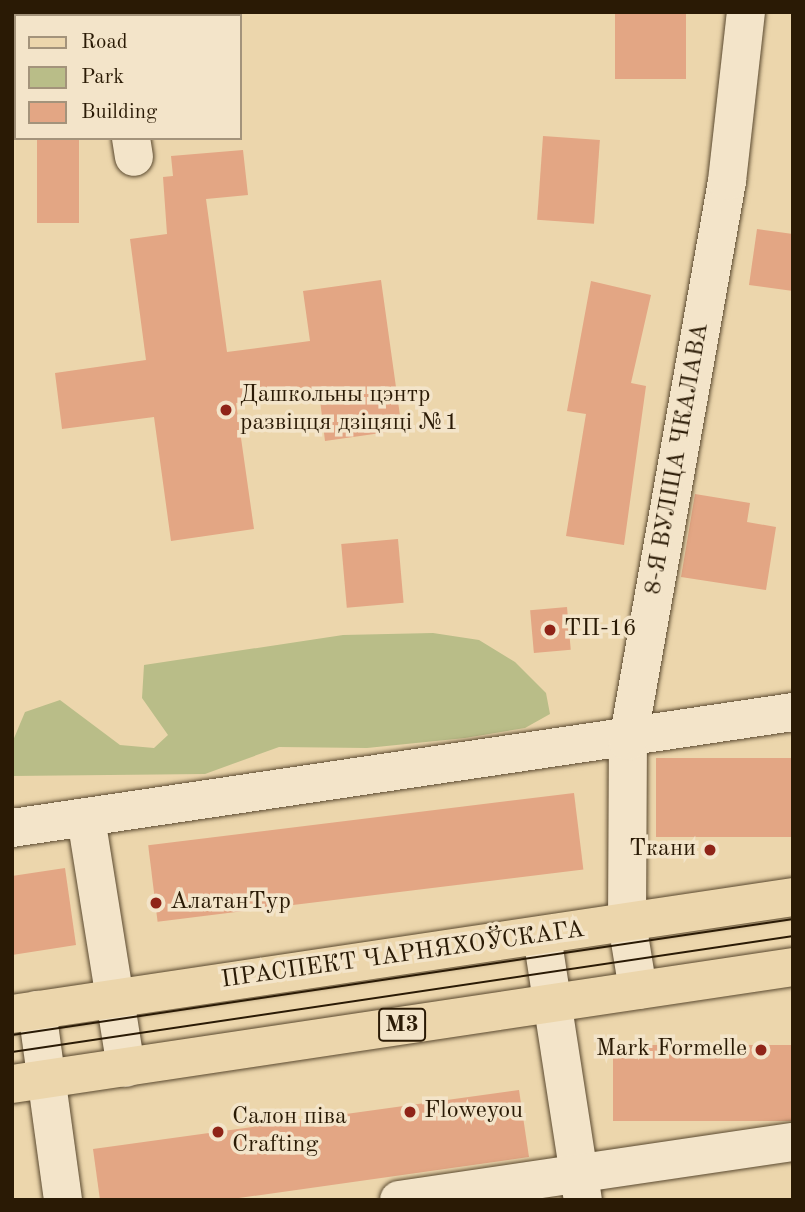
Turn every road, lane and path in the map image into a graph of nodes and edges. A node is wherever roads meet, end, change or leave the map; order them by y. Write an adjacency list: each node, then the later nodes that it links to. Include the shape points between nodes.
1 (746, 12): 3 (street, 8-Я ВУЛІЦА ЧКАЛАВА, via 727,181)
2 (793, 712): 3 (street)
3 (628, 741): 4 (street); 7 (street, 8-Я ВУЛІЦА ЧКАЛАВА)
4 (86, 818): 5 (street); 11 (street)
5 (12, 828)
6 (793, 897): 7 (main road, ПРАСПЕКТ ЧАРНЯХОЎСКАГА)
7 (627, 923): 8 (main road, ПРАСПЕКТ ЧАРНЯХОЎСКАГА); 10 (street, 8-Я ВУЛІЦА ЧКАЛАВА)
8 (542, 936): 11 (main road, ПРАСПЕКТ ЧАРНЯХОЎСКАГА); 12 (street)
9 (793, 967): 10 (main road, М3)
10 (638, 990): 12 (main road, М3)
11 (115, 998): 13 (main road, ПРАСПЕКТ ЧАРНЯХОЎСКАГА); 14 (street)
12 (552, 1002): 14 (main road, М3); 17 (street)
13 (25, 1012): 15 (street)
14 (126, 1068): 15 (main road, М3)
15 (30, 1082): 18 (street)
16 (793, 1142): 17 (street)
17 (581, 1186): 19 (street)
18 (63, 1200)
19 (400, 1200)

